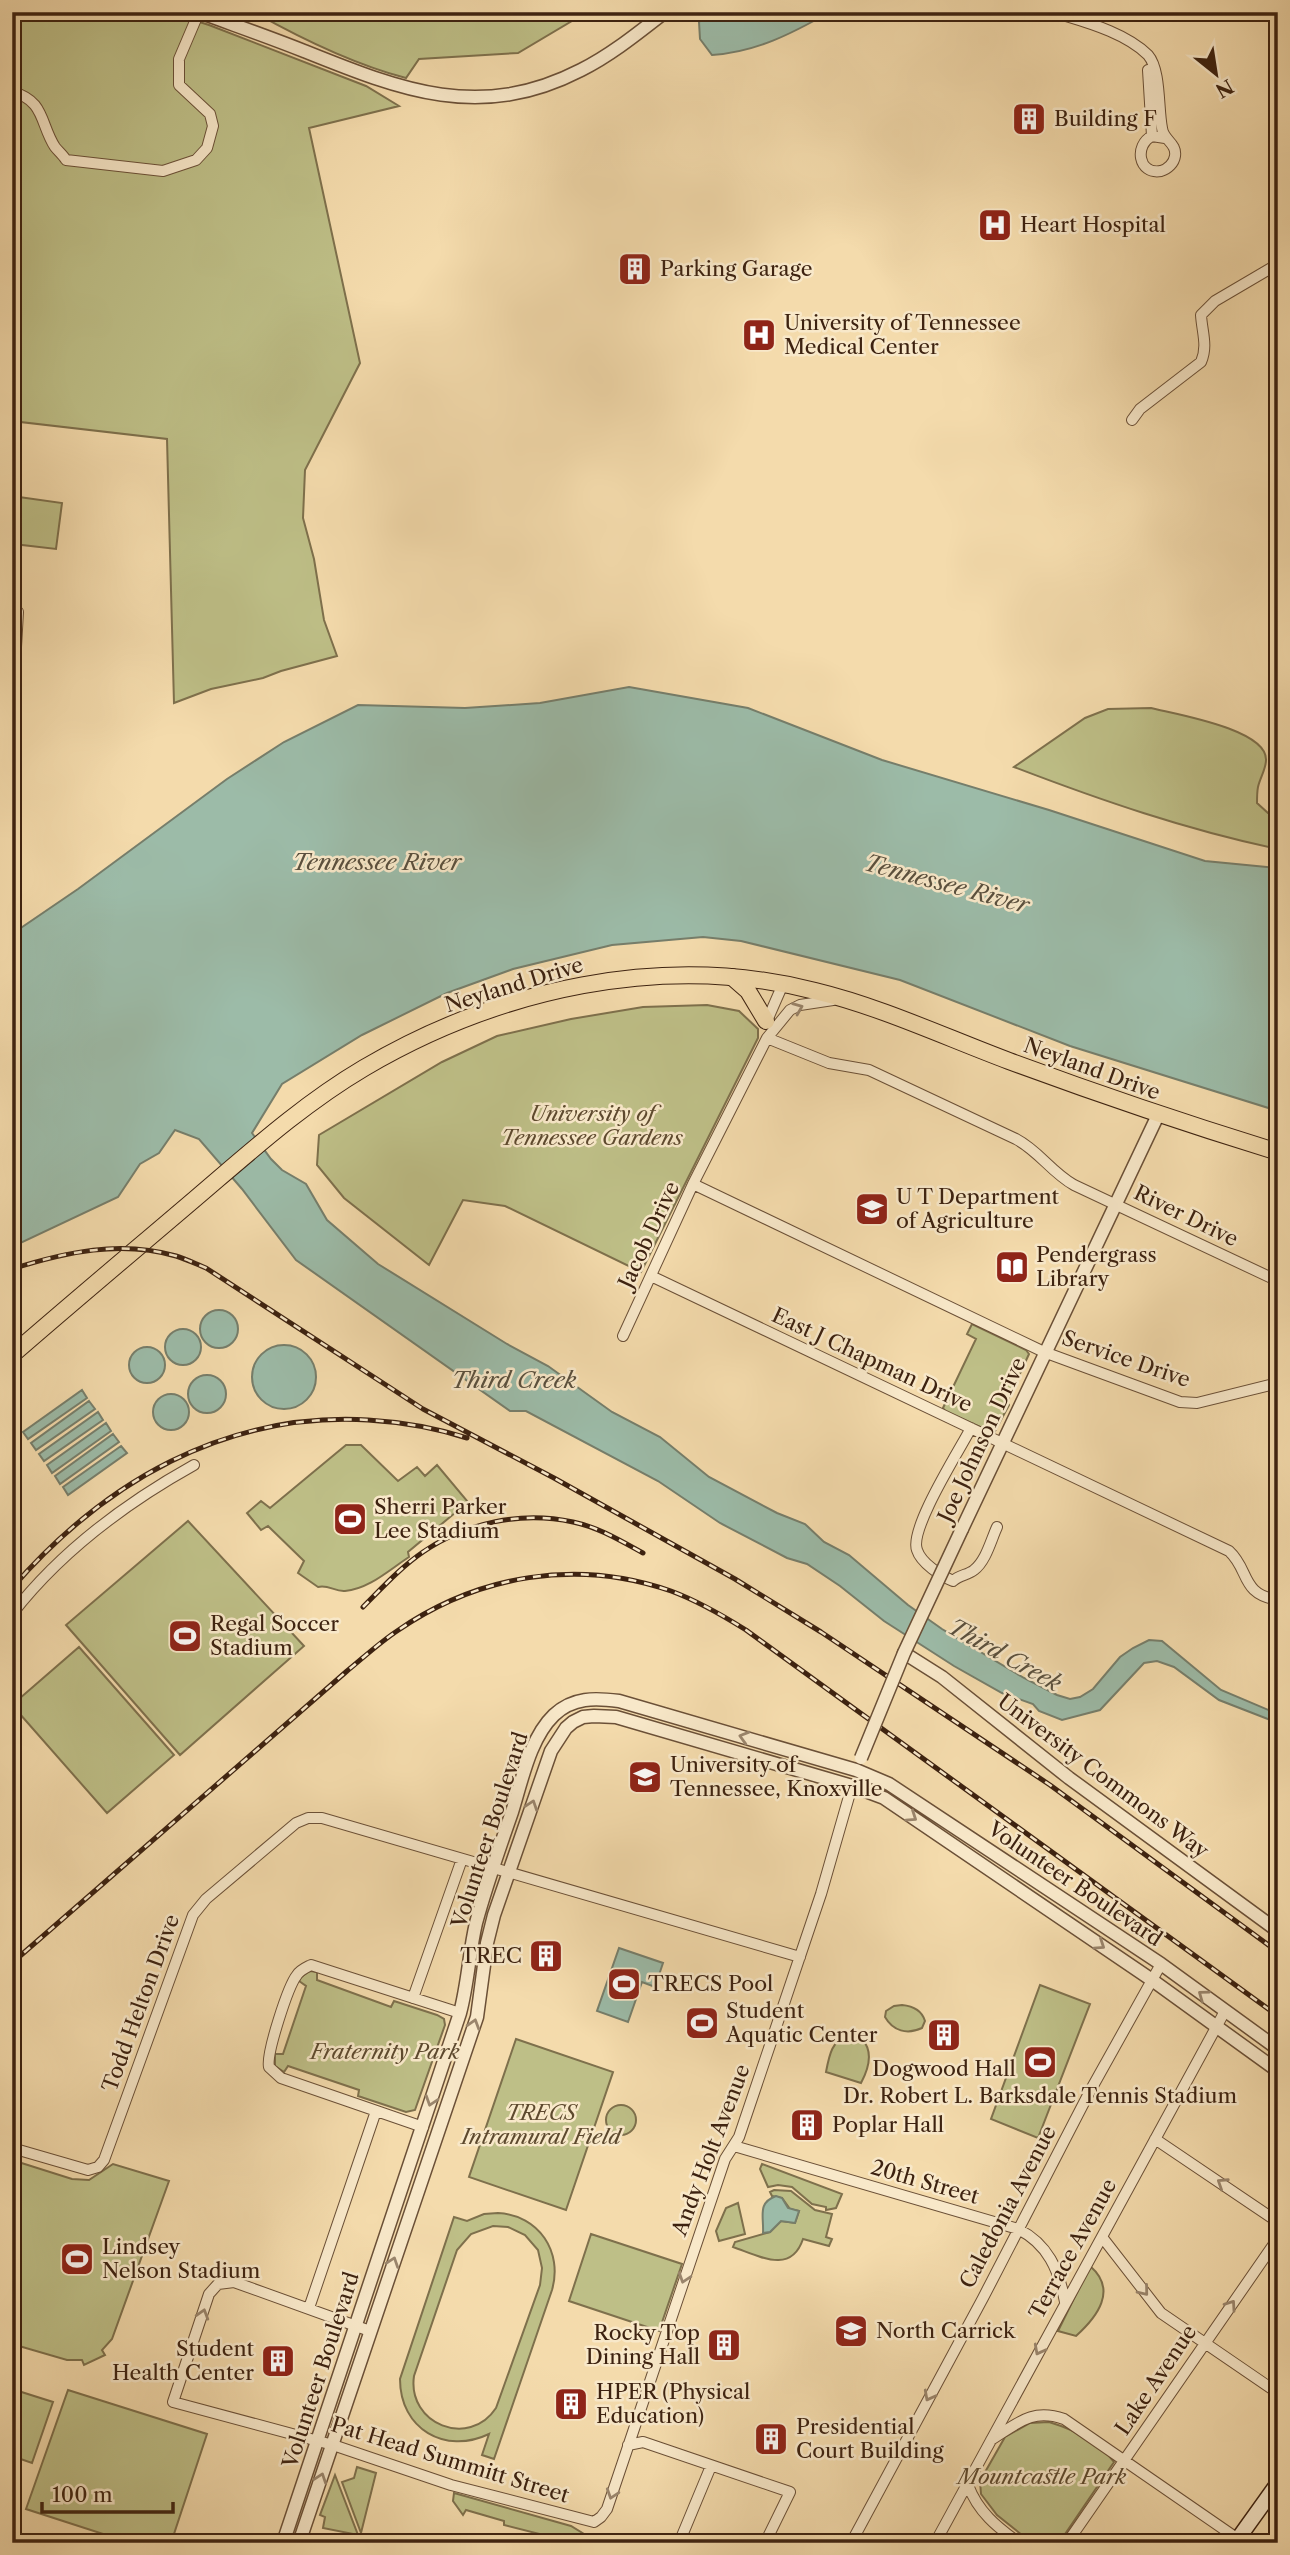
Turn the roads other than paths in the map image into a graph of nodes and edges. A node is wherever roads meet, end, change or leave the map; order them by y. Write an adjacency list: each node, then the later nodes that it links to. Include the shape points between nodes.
1 (199, 12): 2 (street, via 376,80 431,95 465,98 533,88 579,72); 6 (street, via 179,59 179,85 210,114 213,126 207,148 196,160 163,171 66,160 54,145 38,107 25,95)
2 (665, 12)
3 (1063, 12): 4 (street)
4 (1074, 15): 5 (street)
5 (1140, 50): 7 (street, via 1149,75); 8 (street, via 1154,65)
6 (12, 92)
7 (1152, 136): 8 (street); 8 (street, via 1143,143 1140,154 1144,165 1154,171 1173,161 1175,150)
8 (1165, 138)
9 (1278, 264): 10 (street, via 1215,301 1201,315 1205,353 1201,362)
10 (1132, 420)
11 (12, 611): 12 (street, via 18,612)
12 (12, 717)
13 (732, 976): 14 (main road, Neyland Drive); 16 (main road, via 748,992); 25 (main road, Neyland Drive, via 653,975 597,982 517,1001 410,1043 302,1109)
14 (783, 984): 15 (main road, Neyland Drive); 16 (street, Jacob Drive)
15 (841, 998): 16 (street, Jacob Drive, one-way to 15, via 800,1005); 17 (main road, Neyland Drive)
16 (767, 1029): 19 (street, Jacob Drive); 20 (street, River Drive, via 829,1063 869,1070 1016,1139 1038,1153 1062,1178)
17 (1158, 1115): 18 (main road, Neyland Drive); 20 (street, Joe Johnson Drive)
18 (1278, 1152)
19 (693, 1184): 21 (street, Jacob Drive); 24 (street, Service Drive)
20 (1116, 1204): 22 (street, River Drive); 24 (street, Joe Johnson Drive)
21 (652, 1276): 23 (street, Jacob Drive); 27 (street, East J Chapman Drive)
22 (1278, 1281)
23 (623, 1336)
24 (1044, 1352): 26 (street, Service Drive, via 1180,1402 1197,1403); 28 (street, Joe Johnson Drive)
25 (12, 1355)
26 (1278, 1383)
27 (971, 1428): 28 (street, East J Chapman Drive); 30 (street, via 924,1515 916,1534 917,1550 922,1559 953,1581 974,1570)
28 (1003, 1443): 31 (street, East J Chapman Drive, via 1228,1551 1257,1593); 33 (street, Joe Johnson Drive, bridge)
29 (194, 1465): 32 (street, via 97,1528 48,1572)
30 (997, 1527)
31 (1278, 1600)
32 (12, 1614)
33 (904, 1653): 36 (street, Joe Johnson Drive, bridge); 41 (street, University Commons Way, via 942,1676 1069,1778)
34 (579, 1700): 35 (street); 36 (street, Volunteer Boulevard, one-way to 34, via 619,1701); 39 (street, Volunteer Boulevard, via 553,1716 535,1744)
35 (583, 1717): 37 (street, Volunteer Boulevard, via 616,1717); 40 (street, Volunteer Boulevard, one-way to 35, via 551,1751 566,1728)
36 (859, 1764): 37 (street, Joe Johnson Drive); 43 (street, Volunteer Boulevard)
37 (852, 1786): 42 (street, Andy Holt Avenue); 44 (street, Volunteer Boulevard, one-way to 44, via 884,1798)
38 (462, 1859): 39 (street, Todd Helton Drive); 45 (street); 55 (street, Todd Helton Drive, via 322,1818 296,1823 193,1915 98,2167 88,2170)
39 (493, 1868): 40 (street, Todd Helton Drive); 47 (street, Volunteer Boulevard, via 476,1923)
40 (509, 1872): 42 (street, Todd Helton Drive); 63 (street, Volunteer Boulevard, one-way to 40, via 477,2017 487,1943)
41 (1278, 1931)
42 (800, 1957): 54 (street, Andy Holt Avenue)
43 (1161, 1964): 44 (street, Caledonia Avenue); 46 (street, Volunteer Boulevard, one-way to 43)
44 (1152, 1980): 48 (street, Volunteer Boulevard); 57 (street, Caledonia Avenue)
45 (413, 1998): 47 (street); 51 (street, via 311,1965 294,1979 269,2050 270,2067 281,2078)
46 (1226, 2011): 48 (street, Terrace Avenue); 49 (street, Volunteer Boulevard)
47 (460, 2013): 52 (street, Volunteer Boulevard, one-way to 52)
48 (1216, 2027): 50 (street, Volunteer Boulevard); 53 (street, Terrace Avenue)
49 (1278, 2049)
50 (1278, 2071)
51 (376, 2111): 52 (street); 61 (street)
52 (423, 2127): 62 (street, Volunteer Boulevard)
53 (1155, 2139): 56 (street, one-way to 53); 58 (street, Terrace Avenue)
54 (734, 2146): 57 (street, 20th Street); 69 (street, Andy Holt Avenue, one-way to 69, via 725,2159)
55 (12, 2148)
56 (1278, 2222)
57 (1018, 2229): 60 (street, 20th Street, via 1047,2251); 81 (street, Caledonia Avenue, one-way to 81)
58 (1102, 2237): 60 (street, Terrace Avenue); 64 (street, one-way to 64, via 1161,2313)
59 (1278, 2238): 64 (street, Lake Avenue, one-way to 59)
60 (1065, 2302): 66 (street, Terrace Avenue, one-way to 66)
61 (309, 2308): 62 (street); 67 (street, Pat Head Summitt Street, one-way to 61, via 173,2402 209,2294 218,2284 234,2283)
62 (356, 2325): 63 (street); 67 (street, Volunteer Boulevard)
63 (370, 2330): 68 (street, Volunteer Boulevard)
64 (1205, 2342): 65 (street); 70 (street, Lake Avenue)
65 (1278, 2393)
66 (991, 2440): 70 (street, via 1035,2414 1053,2415); 73 (street, Terrace Avenue)
67 (318, 2441): 68 (street, Pat Head Summitt Street); 77 (street, Volunteer Boulevard)
68 (333, 2445): 75 (street, Pat Head Summitt Street, via 451,2485); 78 (street, Volunteer Boulevard, one-way to 68)
69 (628, 2445): 71 (street, via 643,2442); 75 (street, Andy Holt Avenue, one-way to 75, via 607,2509)
70 (1126, 2460): 76 (street); 84 (street, Lake Avenue)
71 (711, 2466): 79 (street); 80 (street, via 790,2492)
72 (1278, 2483): 76 (main road)
73 (968, 2485): 82 (street, Terrace Avenue); 83 (street, via 989,2520)
74 (1278, 2498): 76 (main road)
75 (594, 2522)
76 (1240, 2541)
77 (283, 2543)
78 (299, 2543)
79 (679, 2543)
80 (765, 2543)
81 (851, 2543)
82 (935, 2543)
83 (1019, 2543)
84 (1067, 2543)

